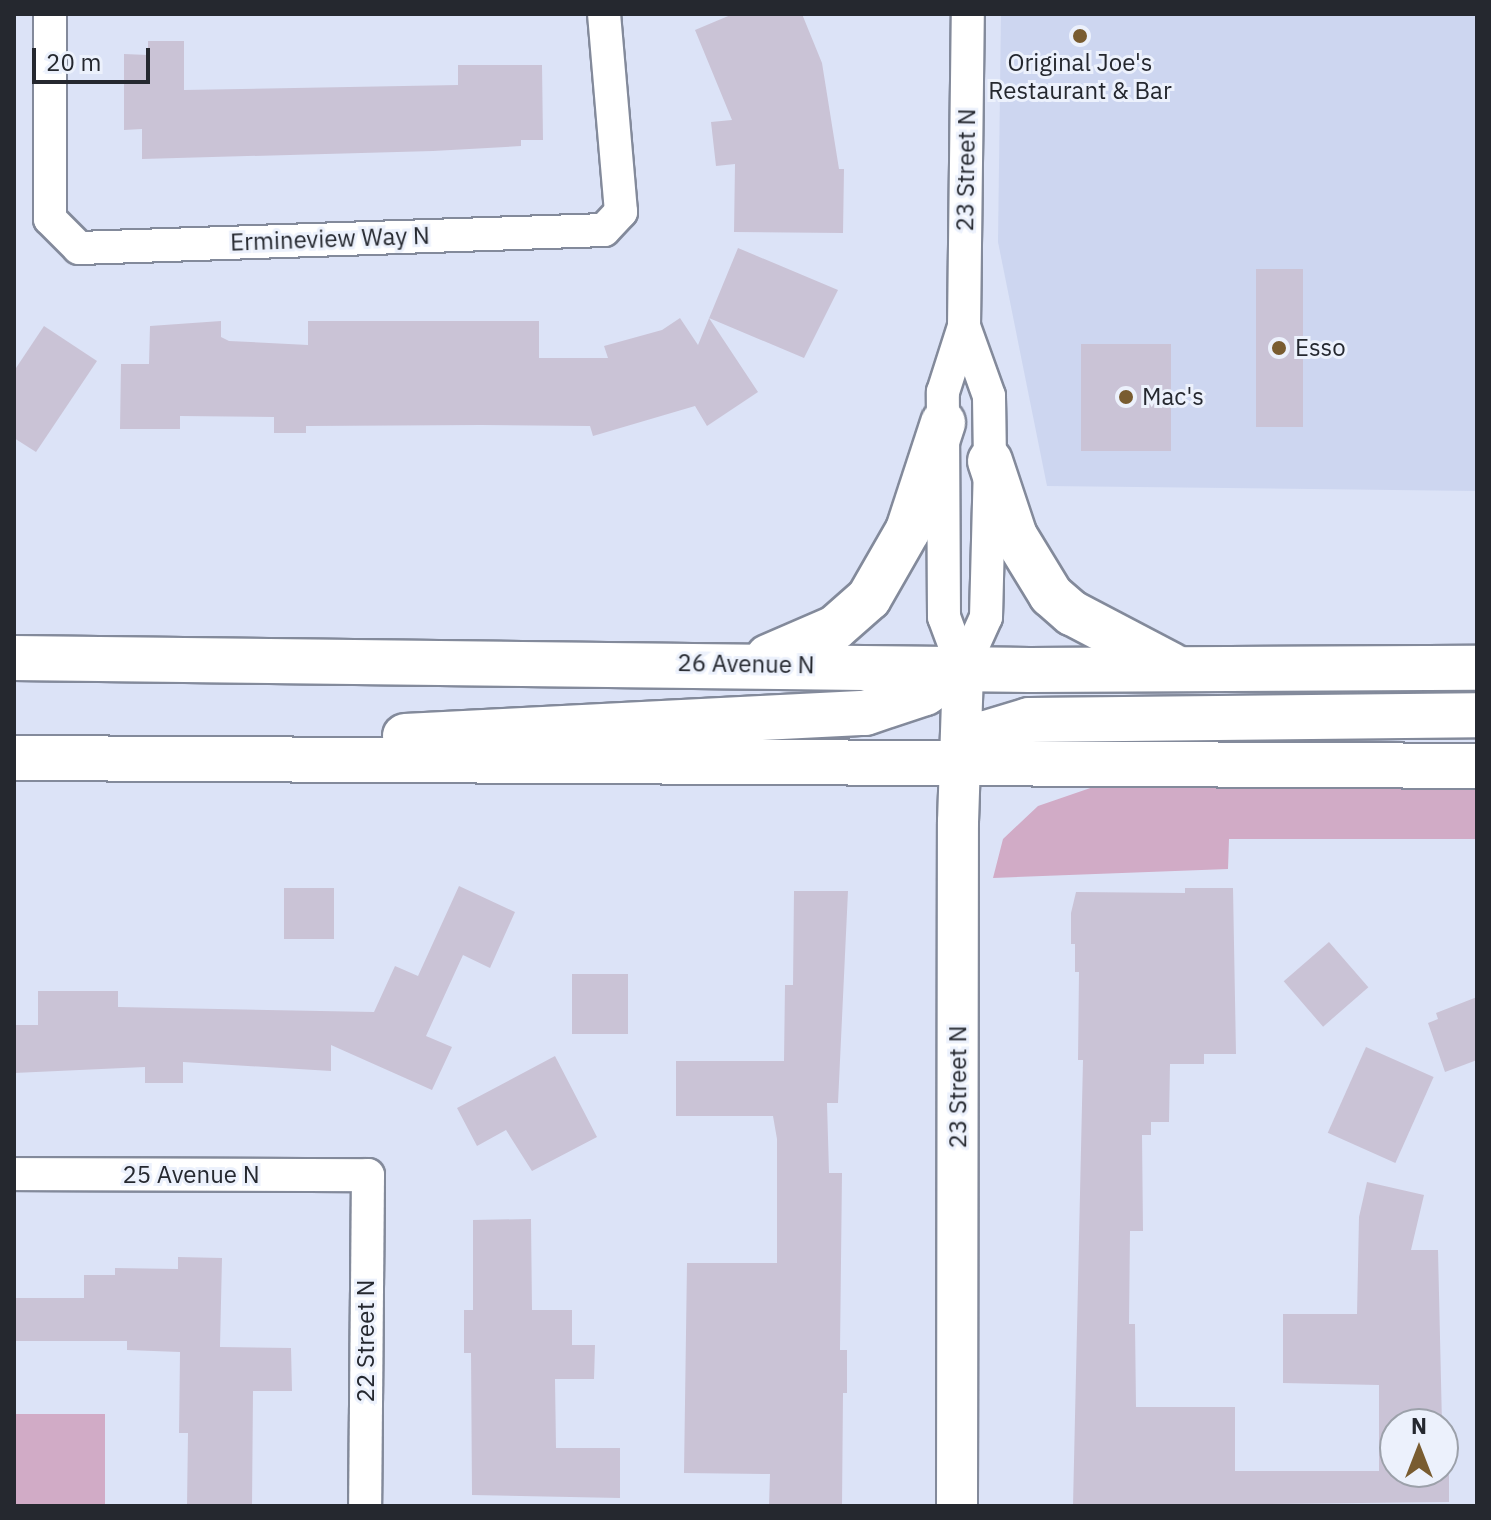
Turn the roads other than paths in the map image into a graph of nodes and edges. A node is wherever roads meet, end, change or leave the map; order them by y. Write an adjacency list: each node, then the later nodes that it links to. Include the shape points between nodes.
1 (50, 14): 2 (street, Ermineview Way N, via 50,219 79,248 604,230 621,212)
2 (604, 14)
3 (968, 14): 4 (street, 23 Street N)
4 (964, 326): 5 (street, 23 Street N, via 943,392); 6 (street, 23 Street N, via 989,396)
5 (943, 423): 8 (main road, via 908,530 869,598 835,628); 9 (street, 23 Street N, via 944,617)
6 (990, 461): 9 (street, 23 Street N, via 986,617); 10 (main road, via 1015,536 1051,595 1072,613)
7 (14, 658): 8 (main road, 26 Avenue N)
8 (755, 663): 9 (main road, 26 Avenue N)
9 (963, 668): 10 (main road, 26 Avenue N); 14 (main road, via 925,693 865,713 417,733); 15 (street, 23 Street N)
10 (1176, 668): 11 (main road, 26 Avenue N)
11 (1477, 668)
12 (1477, 715): 15 (main road, via 1029,720 986,733)
13 (14, 758): 14 (main road)
14 (290, 761): 15 (main road)
15 (960, 762): 16 (main road); 20 (street, 23 Street N)
16 (1477, 766)
17 (14, 1174): 18 (street, 25 Avenue N)
18 (368, 1175): 19 (street, 22 Street N)
19 (365, 1506)
20 (957, 1506)

